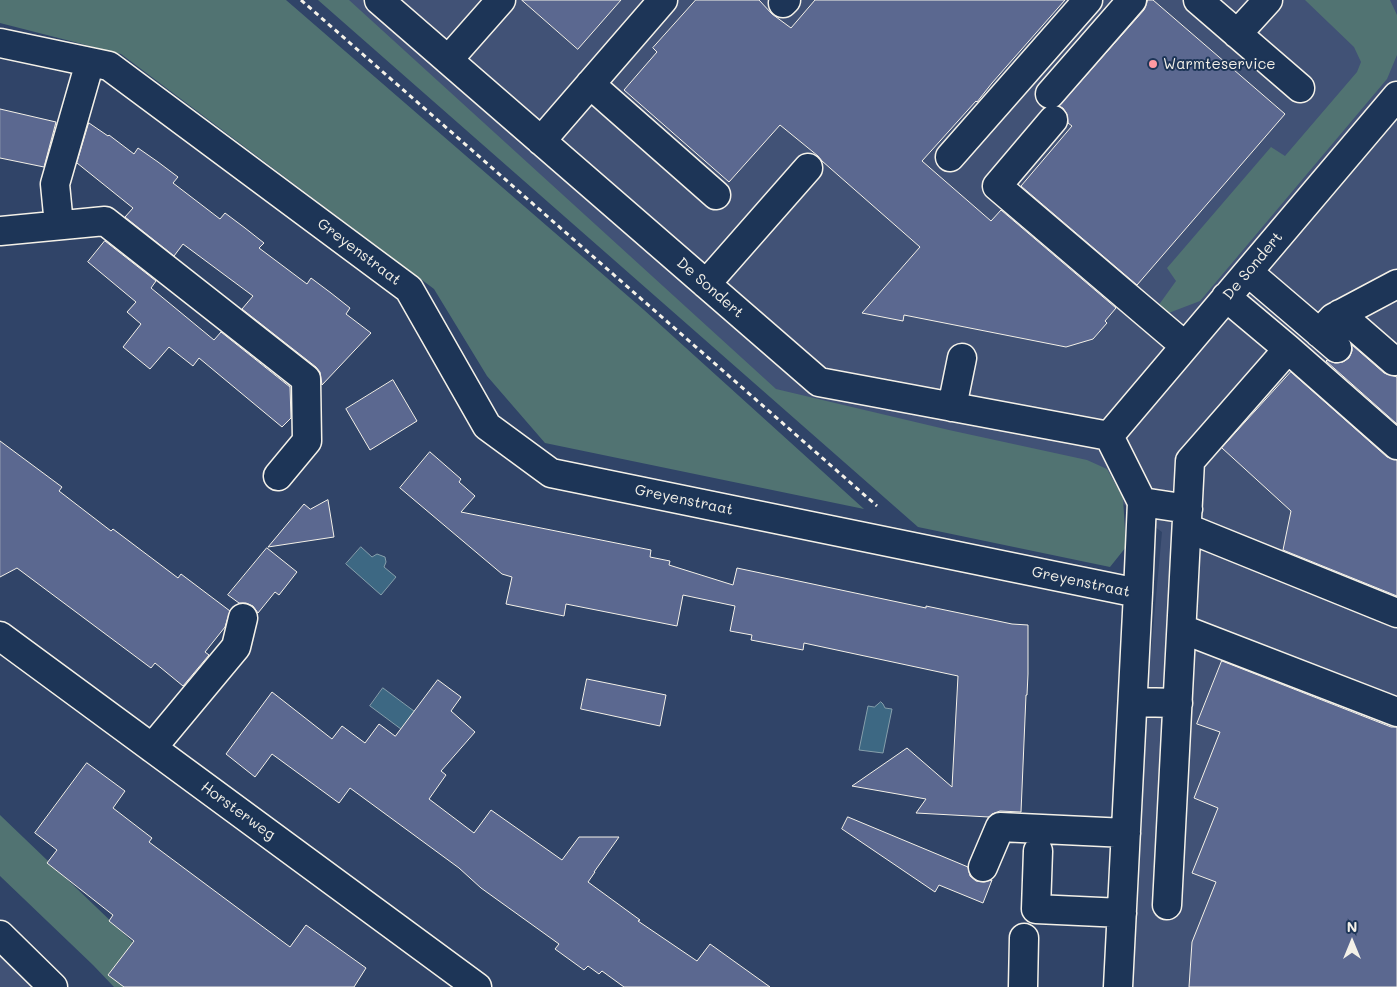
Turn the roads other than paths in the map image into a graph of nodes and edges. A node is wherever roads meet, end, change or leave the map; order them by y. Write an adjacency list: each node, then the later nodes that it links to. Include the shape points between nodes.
1 (379, 0): 10 (street, De Sondert)
2 (502, 0): 10 (street)
3 (663, 0): 12 (street)
4 (1088, 0): 16 (street)
5 (1132, 0): 26 (street, via 1051,107 997,186)
6 (1198, 0): 8 (street)
7 (1268, 0): 8 (street)
8 (1237, 34): 13 (street)
9 (0, 44): 11 (street, Greyenstraat)
10 (448, 60): 15 (street, De Sondert)
11 (90, 62): 19 (street, via 55,184); 36 (street, Greyenstraat, via 109,66 409,289 487,426 551,473)
12 (590, 84): 15 (street); 18 (street)
13 (1300, 88)
14 (1395, 101): 21 (street, De Sondert)
15 (541, 141): 22 (street, De Sondert)
16 (950, 157)
17 (808, 168): 22 (street)
18 (716, 195)
19 (60, 225): 20 (street); 33 (street, via 105,221 306,379 307,441)
20 (0, 230)
21 (1248, 272): 24 (street, De Sondert); 25 (street, via 1328,341 1333,318)
22 (706, 284): 30 (street, De Sondert, via 819,382)
23 (1397, 284): 25 (street)
24 (1226, 297): 26 (street, De Sondert); 27 (street)
25 (1340, 314): 29 (street)
26 (1185, 346): 31 (street, De Sondert)
27 (1288, 349): 32 (street); 35 (street, via 1190,461)
28 (962, 358): 30 (street)
29 (1394, 361)
30 (952, 407): 31 (street, De Sondert)
31 (1108, 436): 34 (street)
32 (1397, 446)
33 (278, 476)
34 (1142, 502): 35 (street); 36 (street)
35 (1187, 518): 37 (street); 39 (street)
36 (1138, 593): 41 (street, Greyenstraat)
37 (1397, 613)
38 (243, 618): 44 (street, via 236,647)
39 (1182, 629): 42 (street); 43 (street)
40 (1, 637): 44 (street, Horsterweg)
41 (1133, 702): 42 (street); 45 (street, Greyenstraat)
42 (1178, 703): 48 (street)
43 (1397, 712)
44 (152, 748): 53 (street, Horsterweg)
45 (1126, 832): 47 (street, via 1000,827); 49 (street, Greyenstraat)
46 (1038, 851): 49 (street, via 1036,909)
47 (982, 868)
48 (1168, 905)
49 (1122, 913): 55 (street, Greyenstraat)
50 (0, 934): 52 (street)
51 (1024, 938): 54 (street)
52 (52, 987)
53 (477, 987)
54 (1023, 987)
55 (1118, 987)

